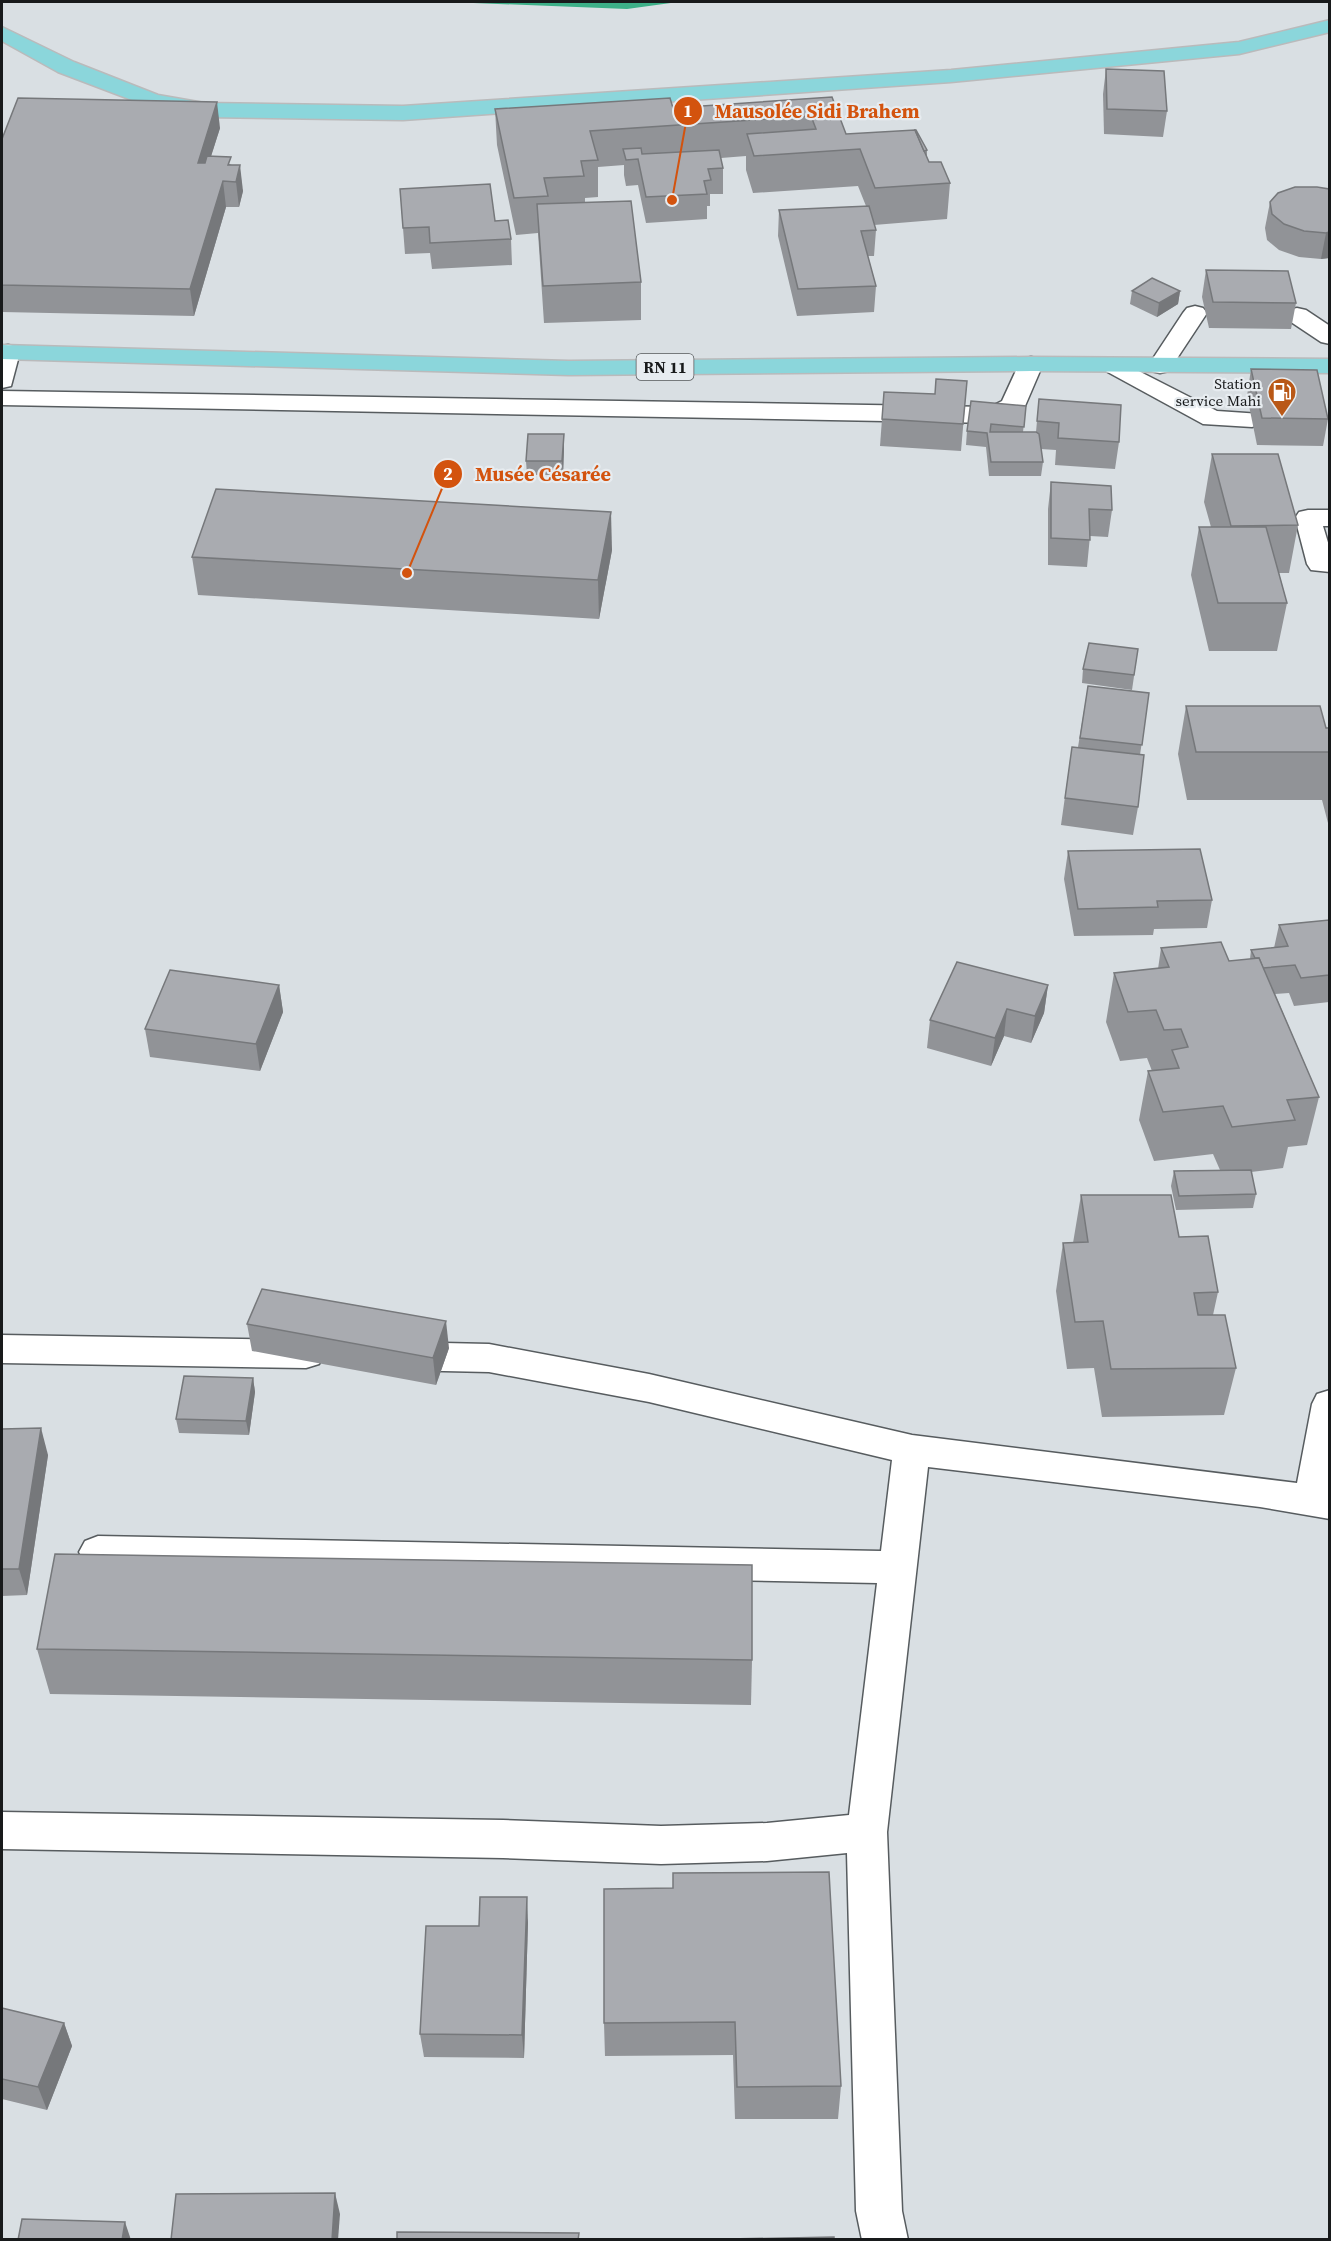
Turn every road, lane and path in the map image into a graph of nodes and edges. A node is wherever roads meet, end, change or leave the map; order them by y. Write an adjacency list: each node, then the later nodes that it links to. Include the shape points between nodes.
1 (1329, 26): 2 (main road, via 1239,48 951,76 426,111 305,113 204,110 153,101 66,67)
2 (2, 33)
3 (1195, 313): 9 (street)
4 (1297, 315): 5 (street)
5 (1329, 337)
6 (5, 352): 7 (main road, RN 11, via 569,368); 11 (street)
7 (1031, 364): 8 (main road, RN 11); 12 (street, via 1012,406 994,415)
8 (1113, 365): 9 (main road, RN 11); 13 (street, via 1212,419)
9 (1160, 366): 10 (main road, RN 11)
10 (1329, 366)
11 (2, 381)
12 (2, 398)
13 (1252, 419)
14 (1329, 518): 15 (street, via 1308,518 1320,564)
15 (1329, 564)
16 (2, 1349): 18 (street, via 489,1358 649,1388)
17 (1329, 1404): 19 (street)
18 (912, 1450): 19 (street); 21 (street)
19 (1321, 1502)
20 (98, 1552): 21 (street)
21 (899, 1567): 23 (street)
22 (2, 1831): 23 (street, via 661,1845 767,1842)
23 (867, 1832): 24 (street, via 879,2211)
24 (885, 2240)

